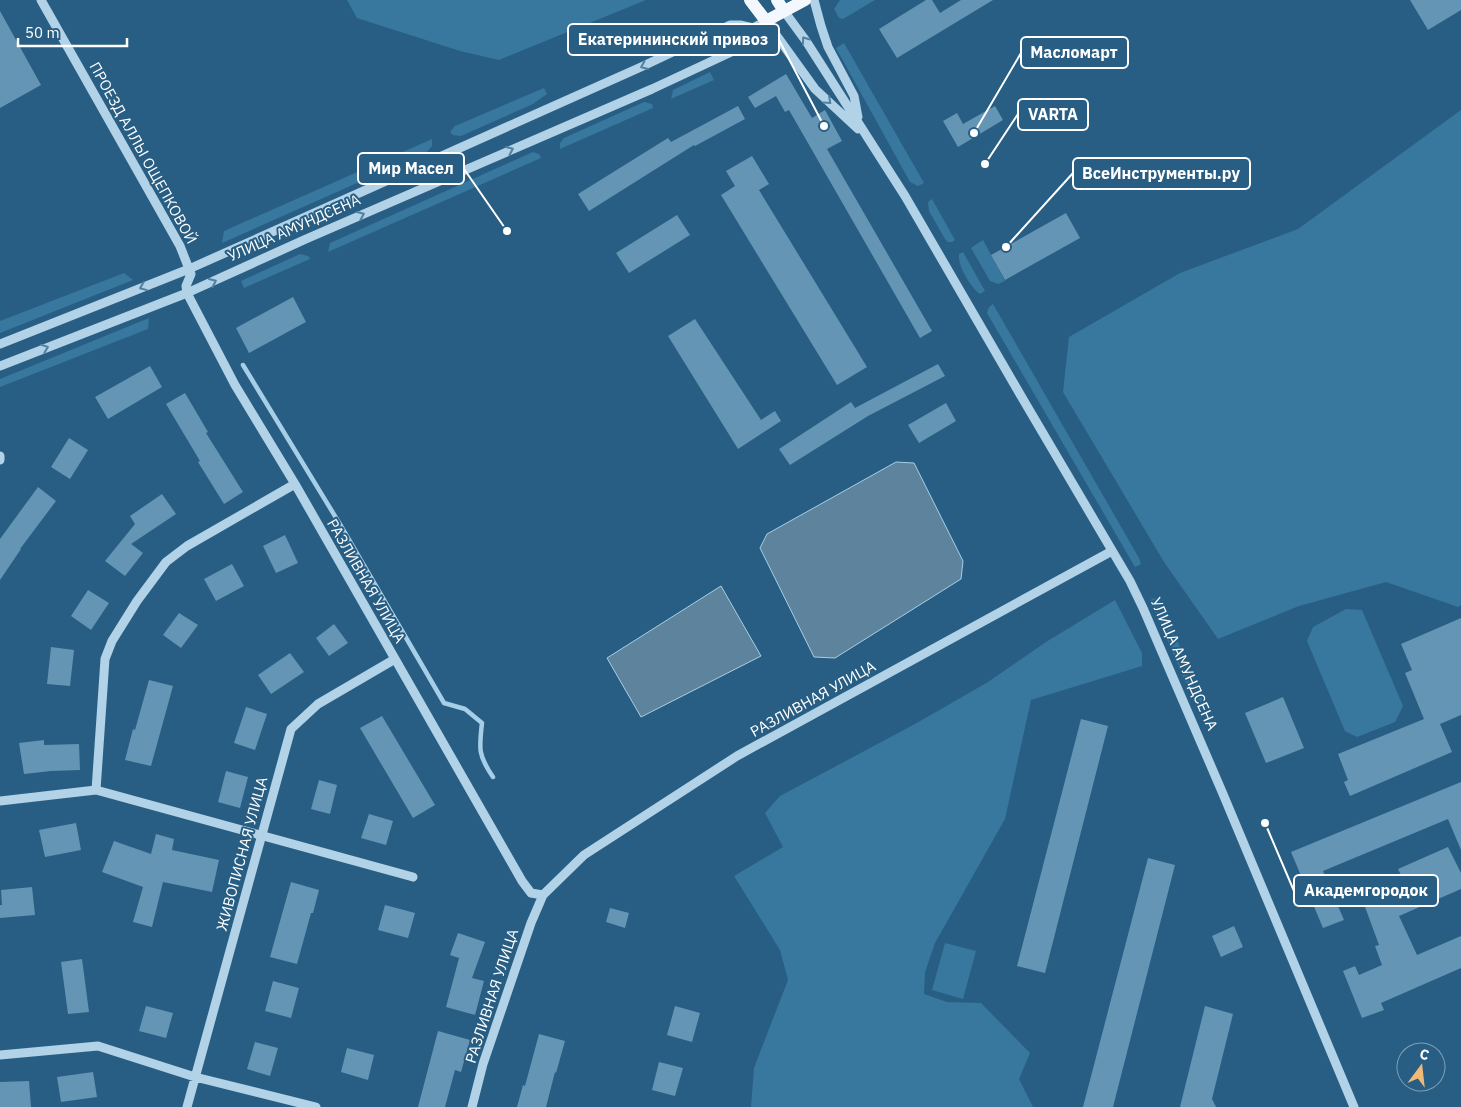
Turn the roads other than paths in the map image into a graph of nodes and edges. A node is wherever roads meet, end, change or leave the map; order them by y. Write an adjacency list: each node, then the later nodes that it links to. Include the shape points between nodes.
1 (41, 0): 10 (street, ПРОЕЗД АЛЛЫ ОЩЕПКОВОЙ, via 180,246)
2 (750, 0): 6 (main road)
3 (805, 0): 5 (main road, УЛИЦА АМУНДСЕНА)
4 (814, 0): 8 (street, via 828,47 854,96)
5 (780, 5): 6 (main road, УЛИЦА АМУНДСЕНА); 8 (street, one-way to 5)
6 (766, 21): 7 (street, УЛИЦА АМУНДСЕНА); 9 (street, one-way to 9, via 815,89)
7 (753, 28): 10 (street, УЛИЦА АМУНДСЕНА, one-way to 10, via 730,25); 11 (street, УЛИЦА АМУНДСЕНА, one-way to 7, via 742,47)
8 (860, 125): 9 (street)
9 (868, 138): 15 (street, УЛИЦА АМУНДСЕНА, via 941,256)
10 (189, 269): 11 (street); 12 (street, УЛИЦА АМУНДСЕНА, one-way to 12)
11 (187, 294): 13 (street, УЛИЦА АМУНДСЕНА, one-way to 11); 14 (street, РАЗЛИВНАЯ УЛИЦА, via 235,385)
12 (0, 344)
13 (0, 366)
14 (295, 484): 16 (street, РАЗЛИВНАЯ УЛИЦА); 17 (street, via 187,546 166,562 132,609 105,659)
15 (1112, 551): 21 (street, РАЗЛИВНАЯ УЛИЦА, via 737,756 584,855); 27 (street, УЛИЦА АМУНДСЕНА, via 1143,608)
16 (395, 659): 19 (street, ЖИВОПИСНАЯ УЛИЦА, via 318,704 290,729); 21 (street, РАЗЛИВНАЯ УЛИЦА, via 522,881 531,893)
17 (96, 790): 18 (street); 19 (street)
18 (0, 801)
19 (262, 835): 20 (street); 23 (street, ЖИВОПИСНАЯ УЛИЦА)
20 (413, 877)
21 (543, 895): 26 (street, РАЗЛИВНАЯ УЛИЦА)
22 (0, 1055): 23 (street, via 98,1046)
23 (195, 1077): 24 (street, ЖИВОПИСНАЯ УЛИЦА); 25 (street)
24 (187, 1107)
25 (316, 1107)
26 (472, 1107)
27 (1354, 1107)

